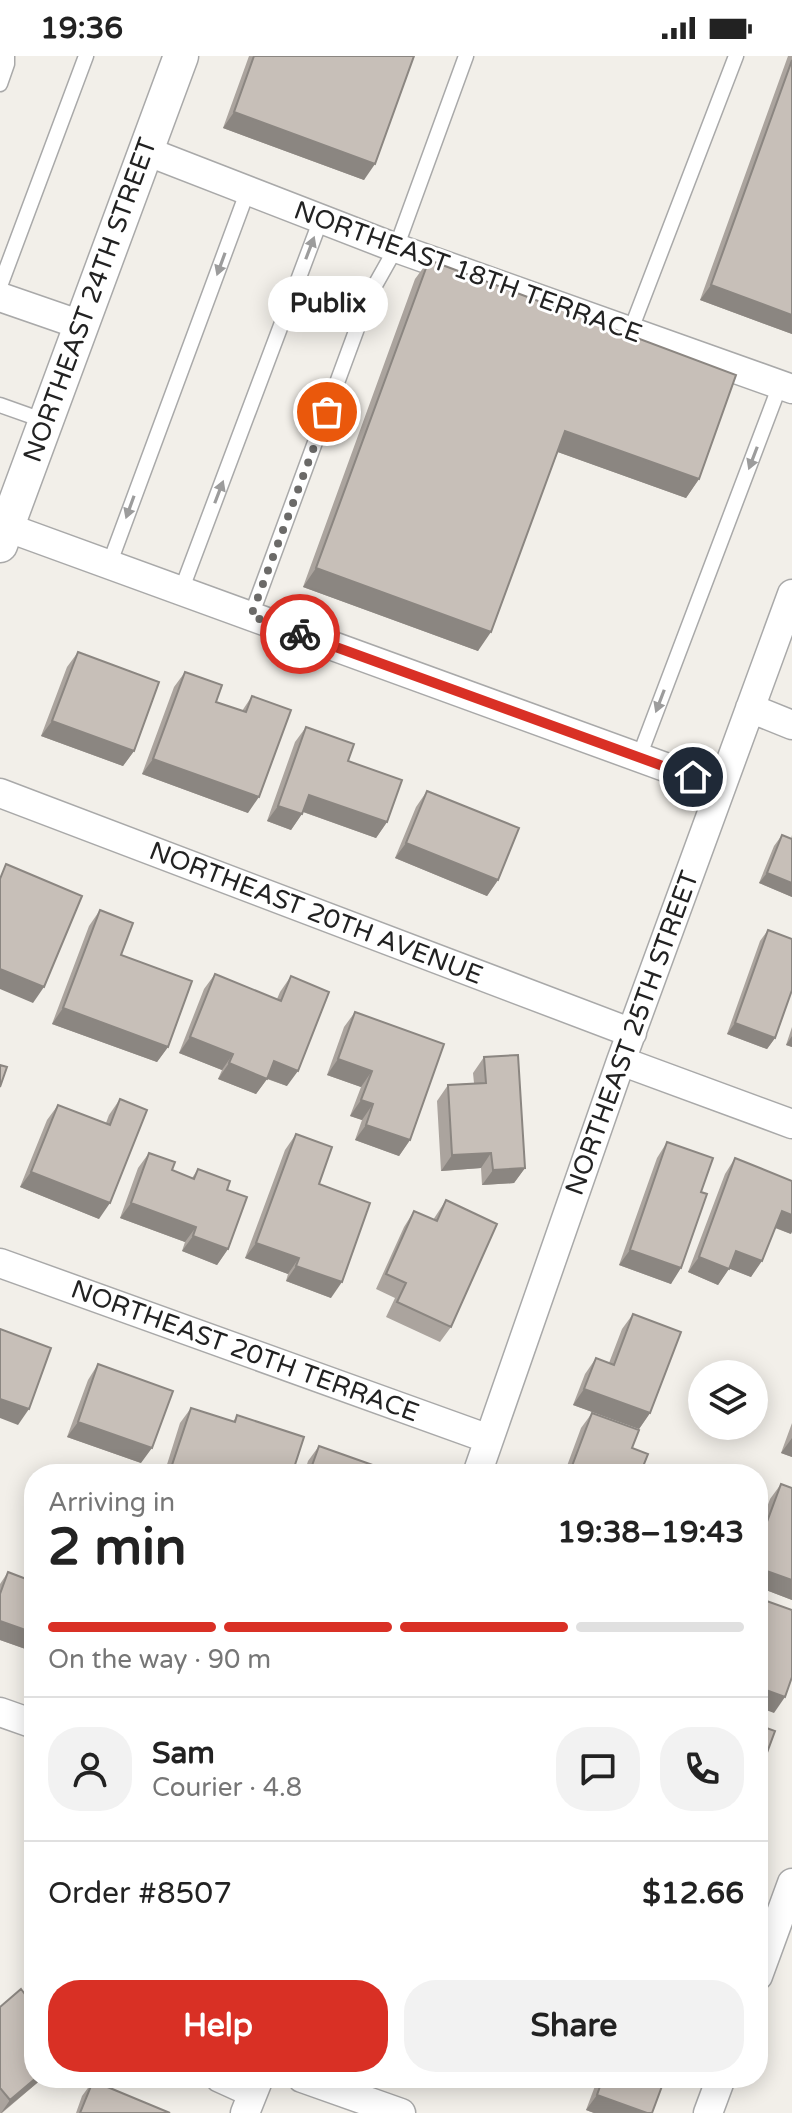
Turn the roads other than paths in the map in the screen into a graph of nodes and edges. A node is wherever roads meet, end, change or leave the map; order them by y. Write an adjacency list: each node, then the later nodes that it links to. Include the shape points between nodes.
1 (7, 56): 6 (lane)
2 (86, 56): 11 (lane)
3 (181, 56): 7 (street, NORTHEAST 24TH STREET)
4 (466, 56): 10 (lane)
5 (736, 56): 14 (lane)
6 (0, 84)
7 (146, 151): 8 (street, NORTHEAST 18TH TERRACE); 13 (street, NORTHEAST 24TH STREET)
8 (248, 190): 9 (street, NORTHEAST 18TH TERRACE); 19 (lane, one-way to 19)
9 (321, 219): 10 (street, NORTHEAST 18TH TERRACE); 20 (lane, one-way to 9)
10 (396, 248): 14 (street, NORTHEAST 18TH TERRACE); 22 (lane, via 369,296)
11 (0, 286)
12 (0, 297): 13 (street)
13 (81, 325): 17 (street, NORTHEAST 24TH STREET)
14 (630, 332): 15 (street, NORTHEAST 18TH TERRACE)
15 (786, 387): 25 (lane, one-way to 25)
16 (0, 405): 17 (lane)
17 (46, 422): 18 (street, NORTHEAST 24TH STREET)
18 (2, 530): 19 (street)
19 (109, 565): 20 (street)
20 (181, 591): 22 (street)
21 (792, 594): 23 (street, NORTHEAST 25TH STREET)
22 (251, 616): 25 (street)
23 (750, 708): 24 (street); 26 (street, NORTHEAST 25TH STREET)
24 (792, 725)
25 (639, 757): 26 (street)
26 (720, 787): 28 (street, NORTHEAST 25TH STREET)
27 (0, 793): 28 (street, NORTHEAST 20TH AVENUE)
28 (632, 1033): 29 (street, NORTHEAST 25TH STREET)
29 (621, 1061): 30 (street); 32 (street, NORTHEAST 25TH STREET)
30 (792, 1124)
31 (0, 1263): 32 (street, NORTHEAST 20TH TERRACE)
32 (489, 1439): 33 (street, NORTHEAST 25TH STREET)
33 (480, 1464)
34 (0, 1712): 35 (street)
35 (24, 1720)
36 (792, 1883): 37 (street)
37 (768, 1949)
38 (330, 2088): 40 (street)
39 (717, 2088): 41 (street)
40 (401, 2113)
41 (708, 2113)

